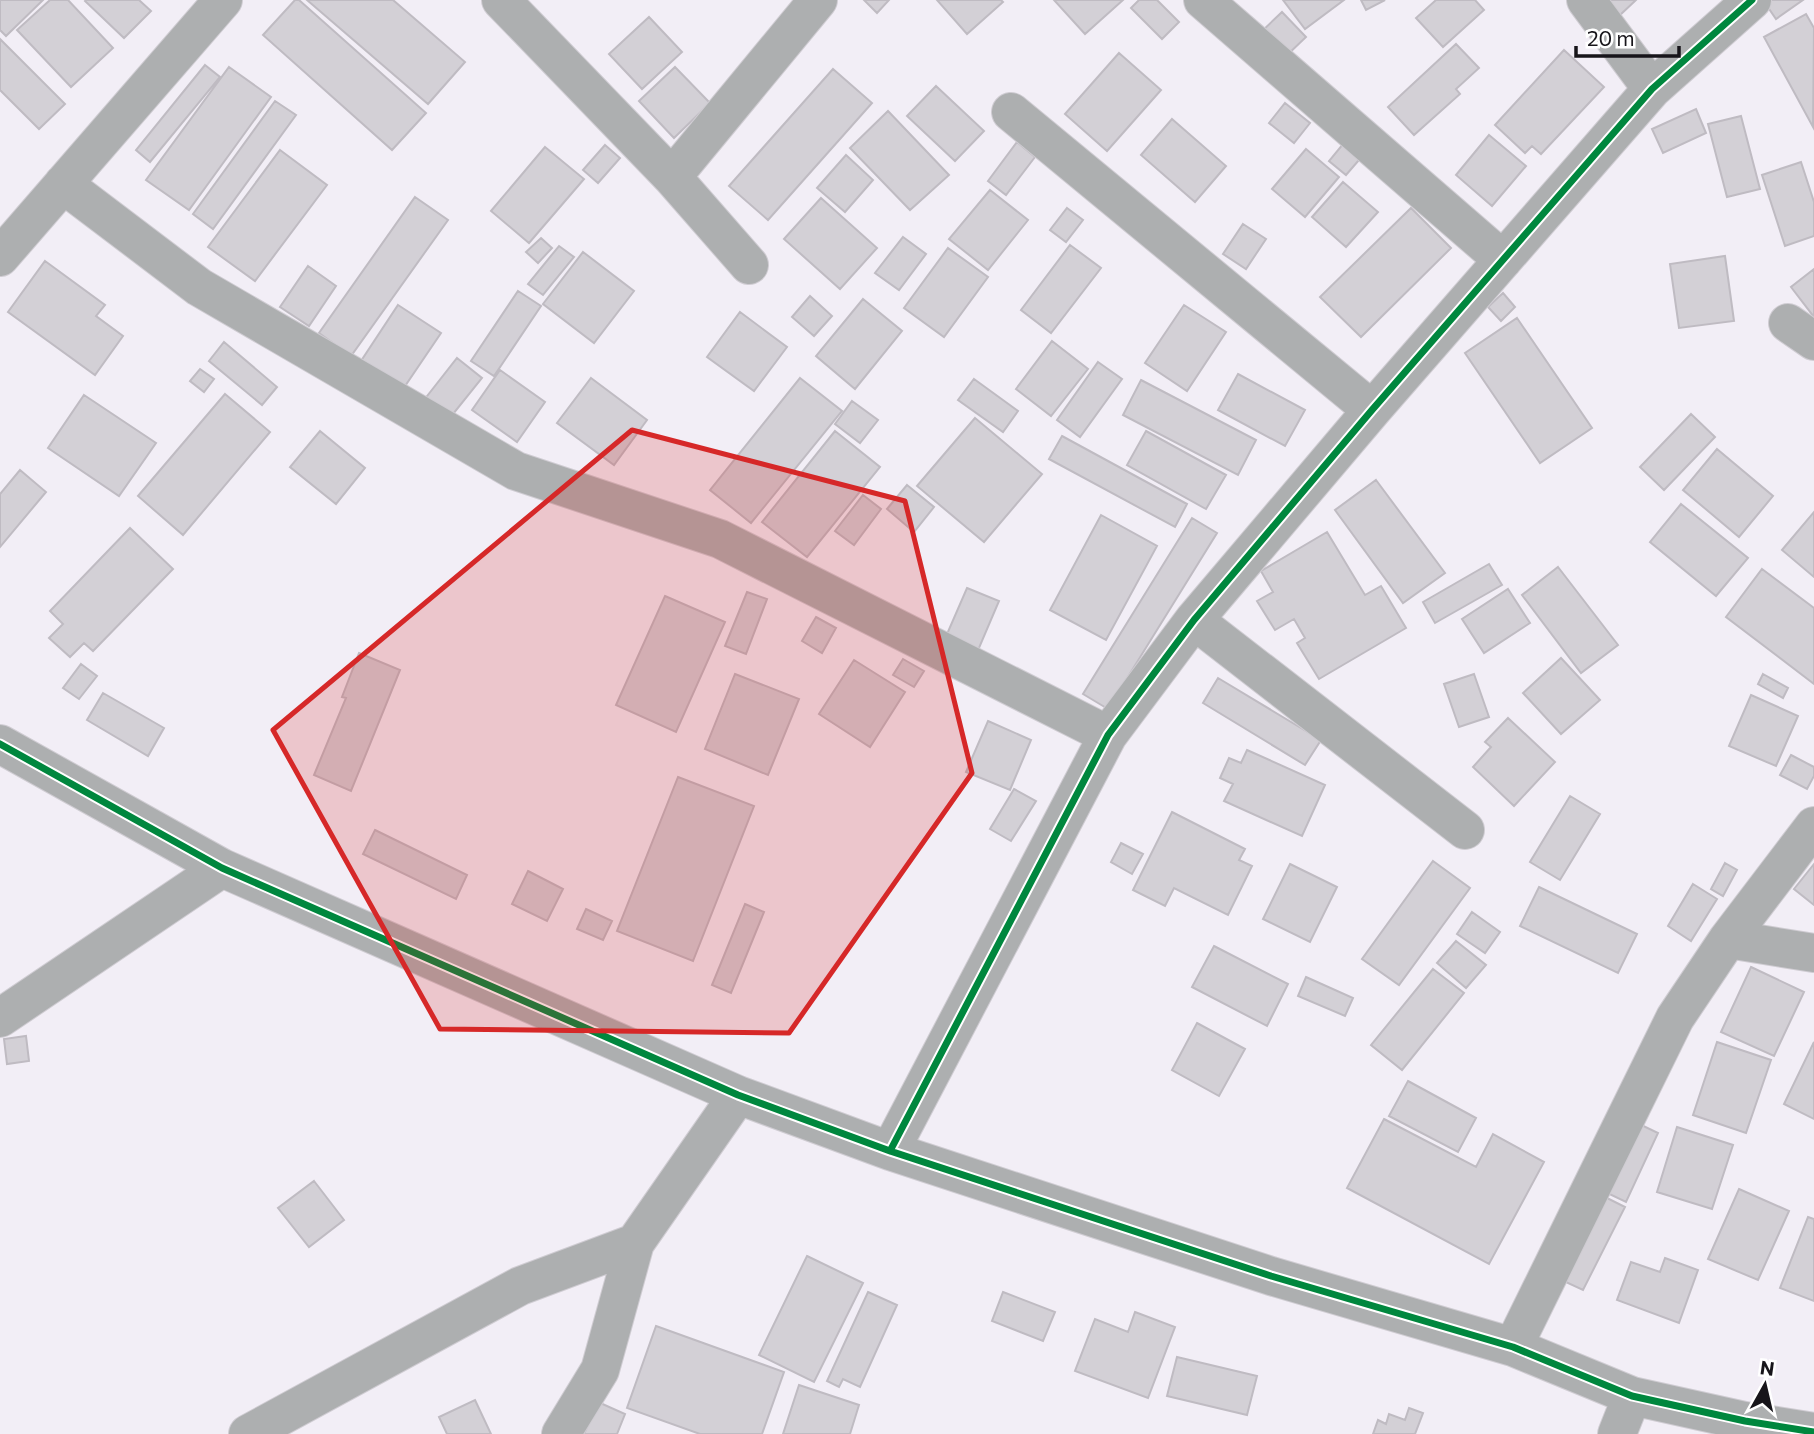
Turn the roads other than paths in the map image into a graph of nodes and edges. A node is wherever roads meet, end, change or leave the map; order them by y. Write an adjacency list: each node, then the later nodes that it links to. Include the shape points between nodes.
1 (223, 0): 10 (street)
2 (501, 0): 9 (street)
3 (818, 0): 9 (street)
4 (1203, 0): 12 (street)
5 (1586, 0): 7 (street)
6 (1752, 0): 7 (street)
7 (1652, 89): 12 (street)
8 (1011, 112): 14 (street)
9 (672, 177): 13 (street)
10 (63, 184): 11 (street); 16 (street, via 199,287 516,471 720,539)
11 (0, 257)
12 (1503, 260): 14 (street)
13 (750, 265)
14 (1372, 410): 15 (street)
15 (1194, 620): 16 (street); 19 (street)
16 (1108, 735): 25 (street)
17 (0, 744): 20 (street)
18 (1814, 826): 21 (street)
19 (1465, 830)
20 (222, 868): 23 (street); 24 (street)
21 (1728, 939): 22 (street); 27 (street, via 1675,1018)
22 (1814, 953)
23 (5, 1008)
24 (738, 1095): 25 (street); 26 (street)
25 (890, 1151): 27 (street, via 1271,1276)
26 (635, 1243): 30 (street, via 520,1286); 31 (street, via 600,1370)
27 (1513, 1347): 28 (street)
28 (1632, 1395): 29 (street); 32 (street)
29 (1814, 1432)
30 (248, 1434)
31 (561, 1434)
32 (1617, 1434)

